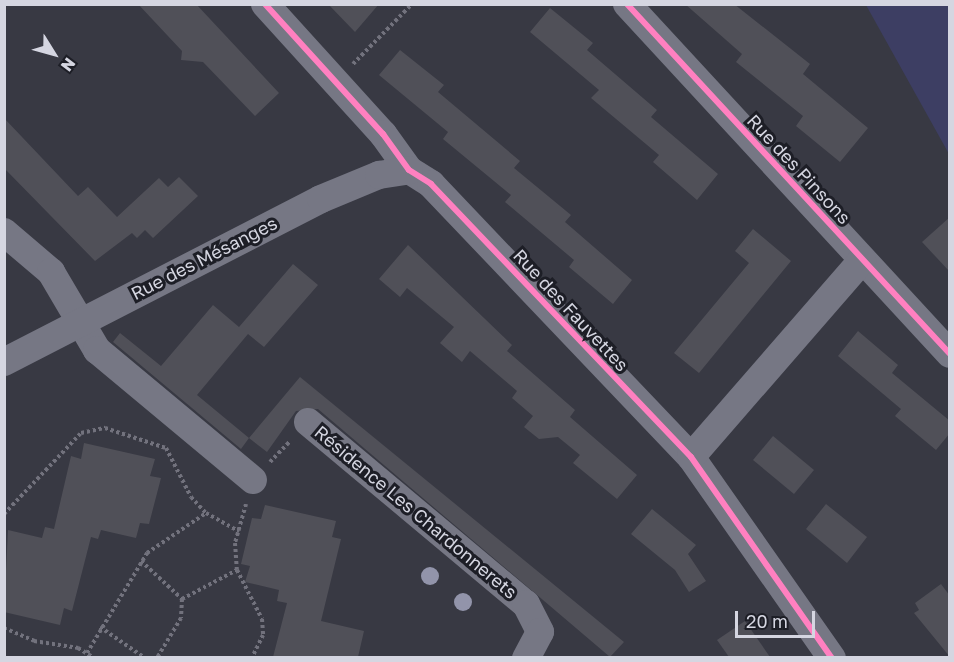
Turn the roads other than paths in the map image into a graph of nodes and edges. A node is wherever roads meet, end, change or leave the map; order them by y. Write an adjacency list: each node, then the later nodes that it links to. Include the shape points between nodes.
1 (264, 4): 3 (street, Rue des Fauvettes, via 336,82)
2 (627, 4): 5 (street, Rue des Pinsons)
3 (409, 171): 6 (street, Rue des Mésanges, via 335,192); 10 (street, Rue des Fauvettes, via 431,184)
4 (4, 232): 6 (street, via 45,265)
5 (862, 260): 7 (street, Rue des Pinsons); 10 (street)
6 (80, 322): 8 (street, Rue des Mésanges); 11 (street, via 104,357)
7 (950, 354)
8 (4, 362)
9 (308, 422): 12 (street, Résidence Les Chardonnerets, via 526,604 540,632)
10 (691, 457): 13 (street, Rue des Fauvettes)
11 (253, 480)
12 (526, 657)
13 (832, 657)

